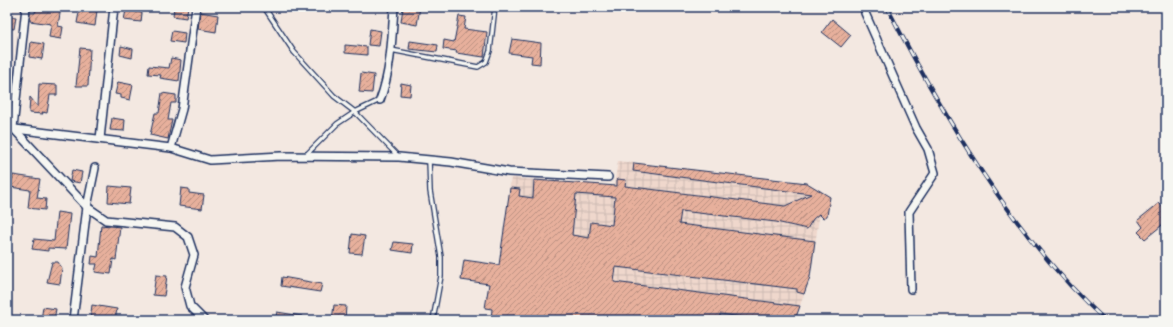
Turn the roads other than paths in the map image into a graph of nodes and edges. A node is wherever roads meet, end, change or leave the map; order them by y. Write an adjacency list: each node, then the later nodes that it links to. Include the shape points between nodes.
1 (26, 7): 11 (street)
2 (114, 7): 12 (street)
3 (196, 7): 13 (street, via 182,109)
4 (264, 7): 10 (lane, via 294,52 334,96)
5 (394, 7): 8 (street)
6 (495, 7): 8 (lane, via 490,51 486,62 478,67)
7 (866, 7): 20 (street, via 865,13 916,128 928,149 935,173 909,212)
8 (391, 50): 9 (street)
9 (380, 100): 10 (lane)
10 (355, 112): 14 (lane, via 337,124); 15 (lane)
11 (10, 128): 12 (street); 19 (street)
12 (100, 138): 13 (street)
13 (171, 148): 14 (street, via 210,160)
14 (305, 156): 15 (street)
15 (399, 157): 16 (street)
16 (429, 160): 18 (street, via 509,172); 23 (lane, via 430,191 441,257)
17 (95, 168): 19 (street)
18 (608, 177)
19 (87, 207): 21 (street); 22 (street, via 106,220 175,226 188,237 194,255 185,287 190,306)
20 (912, 289)
21 (73, 320)
22 (204, 320)
23 (433, 320)

